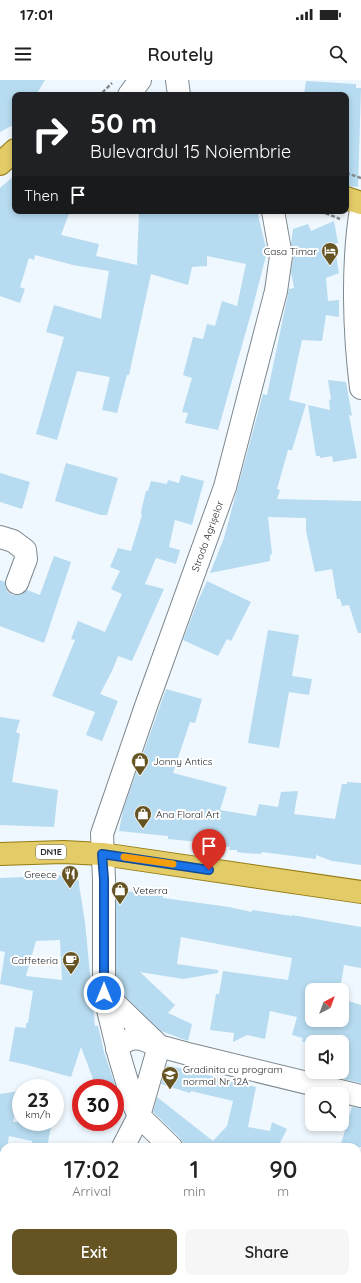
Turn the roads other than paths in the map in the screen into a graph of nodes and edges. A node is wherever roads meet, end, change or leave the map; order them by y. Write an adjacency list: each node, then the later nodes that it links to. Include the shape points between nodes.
1 (140, 80): 3 (street)
2 (177, 80): 4 (street)
3 (132, 92)
4 (179, 92)
5 (12, 153): 6 (main road)
6 (0, 164)
7 (349, 199): 8 (main road)
8 (361, 203)
9 (361, 209): 11 (street, via 356,283 357,359)
10 (274, 214): 15 (street, Strada Agrișelor, via 281,256 276,290 227,479 102,834)
11 (361, 388)
12 (0, 537): 13 (street, via 13,541 25,550 26,559)
13 (18, 582)
14 (0, 854): 15 (main road, DN1E)
15 (102, 854): 16 (main road, DN1E); 17 (street, Strada Agrișelor)
16 (361, 892)
17 (104, 993): 18 (street); 19 (street, Strada Agrișelor)
18 (159, 1046): 19 (street, via 133,1038); 20 (street); 21 (street)
19 (117, 1049): 21 (street, Strada Agrișelor)
20 (361, 1096)
21 (139, 1116): 22 (street); 23 (street)
22 (125, 1143)
23 (168, 1143)

